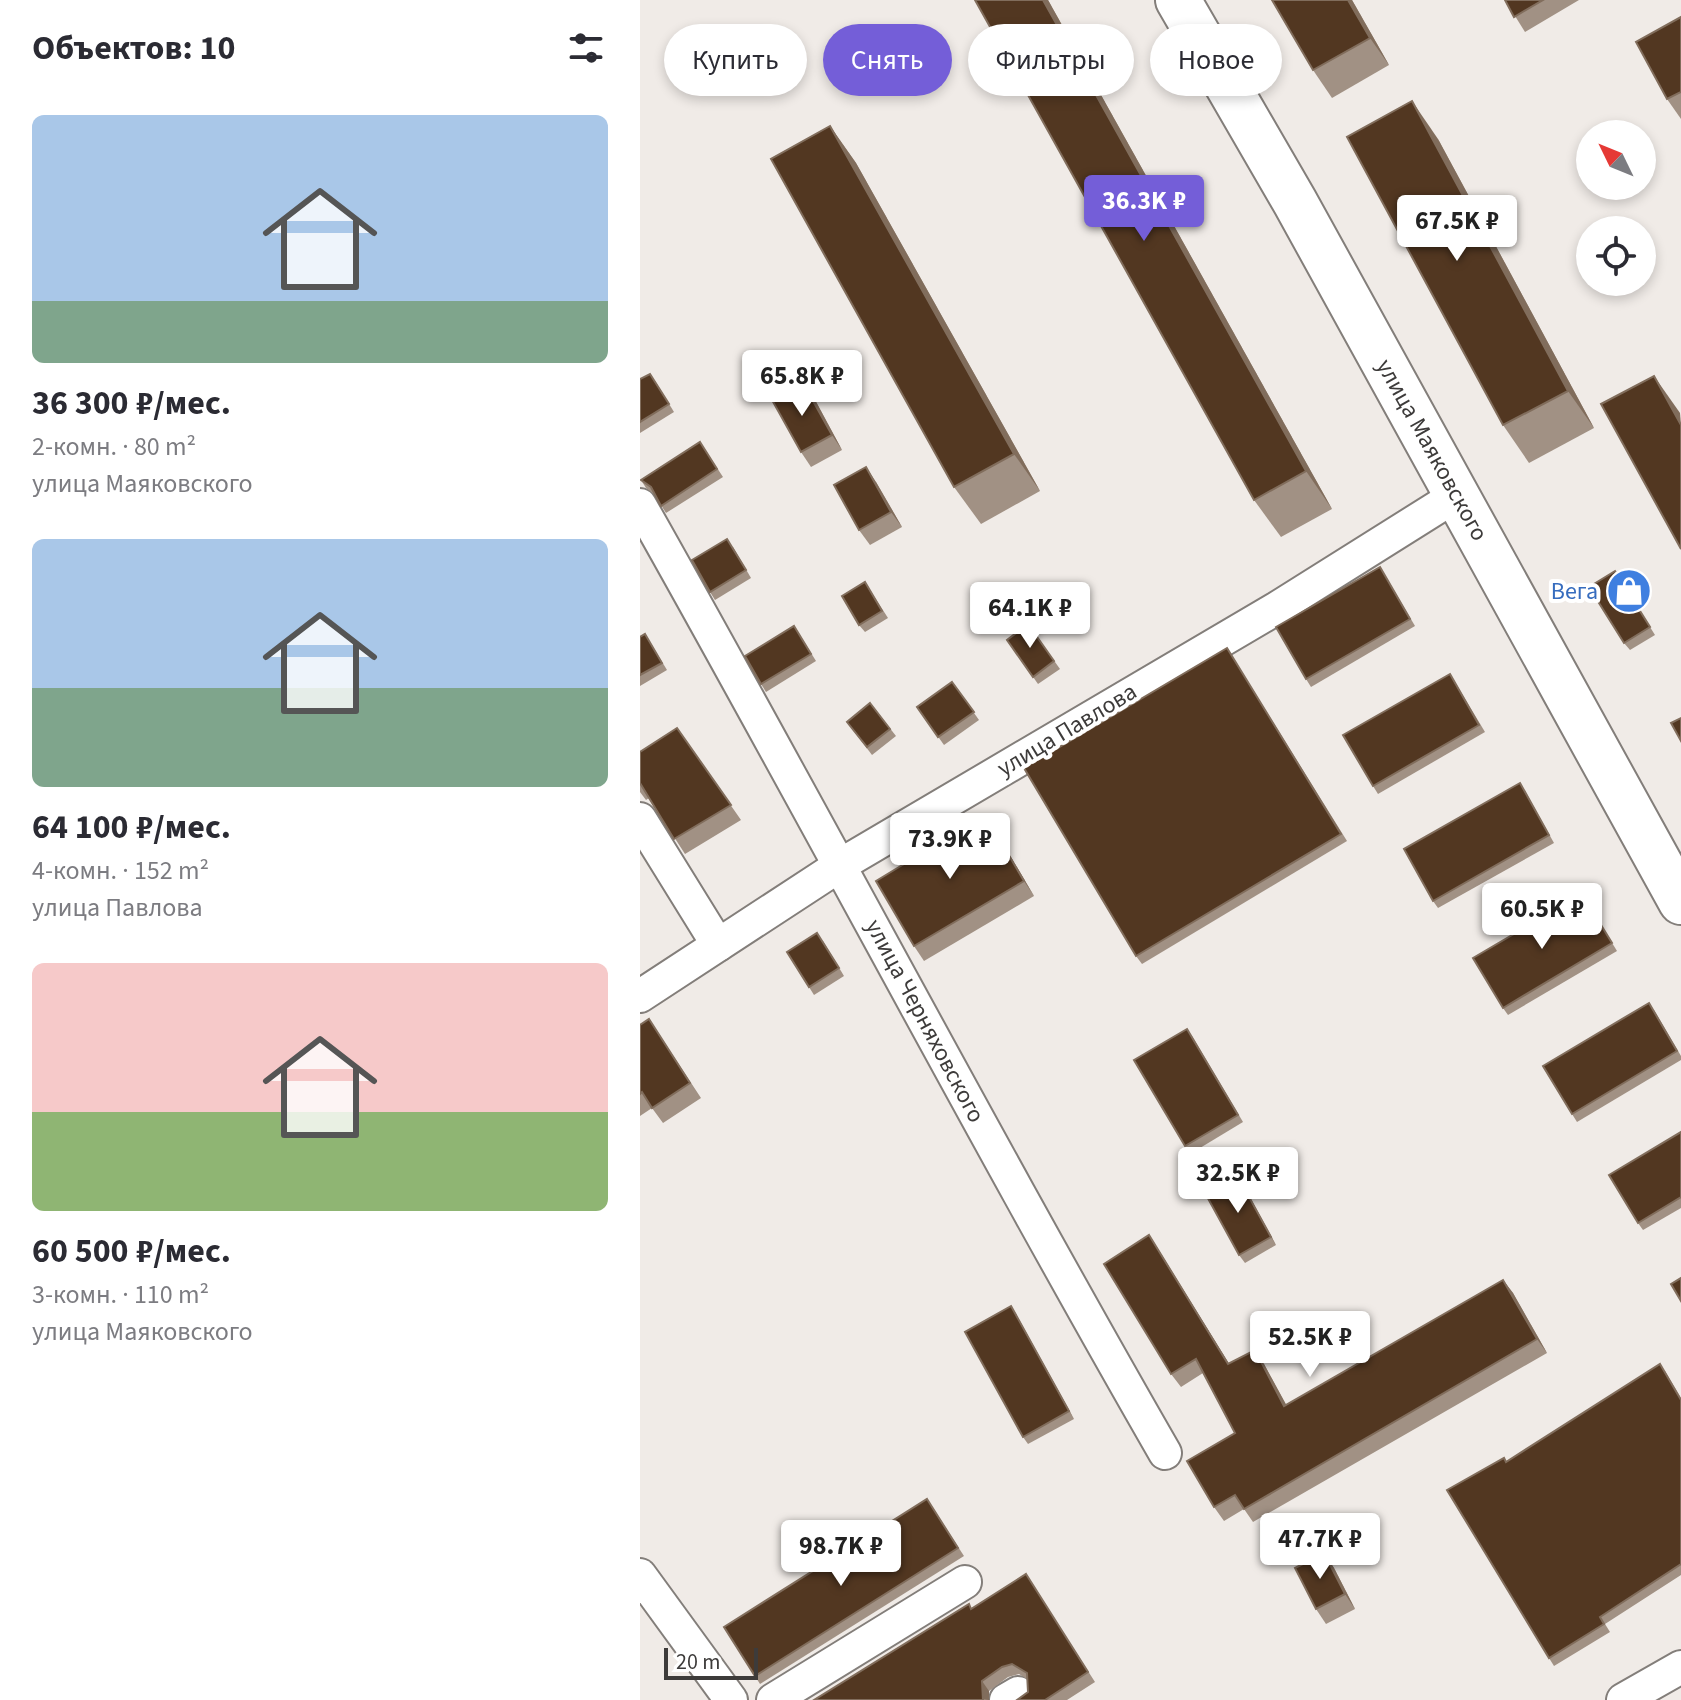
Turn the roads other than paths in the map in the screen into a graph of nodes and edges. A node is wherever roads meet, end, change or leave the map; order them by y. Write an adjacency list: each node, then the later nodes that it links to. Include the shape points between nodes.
1 (1178, 0): 2 (street, улица Маяковского)
2 (1457, 495): 5 (street, улица Павлова, via 1277,608); 6 (street, улица Маяковского)
3 (640, 505): 5 (street, улица Черняховского)
4 (640, 819): 7 (street)
5 (842, 864): 7 (street, улица Павлова); 9 (street, улица Черняховского, via 1011,1185)
6 (1681, 902)
7 (718, 945): 8 (street, улица Павлова)
8 (640, 996)
9 (1165, 1453)
10 (640, 1575): 13 (street)
11 (965, 1582): 14 (street)
12 (1681, 1667): 15 (street)
13 (731, 1700)
14 (773, 1700)
15 (1623, 1700)

